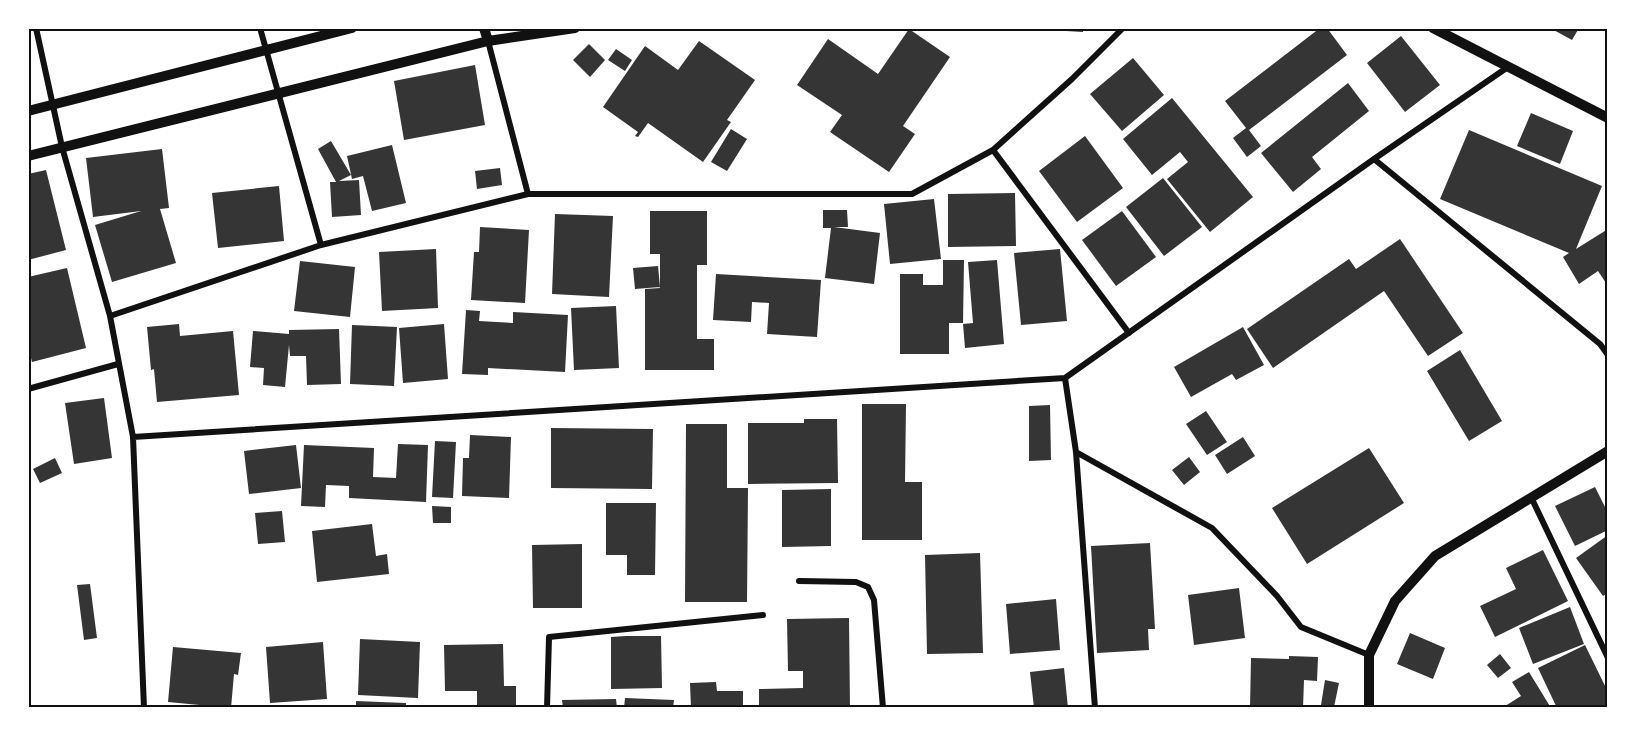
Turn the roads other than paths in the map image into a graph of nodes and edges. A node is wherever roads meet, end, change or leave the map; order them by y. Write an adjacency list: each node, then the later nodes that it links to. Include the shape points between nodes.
1 (36, 28): 12 (street)
2 (260, 28): 9 (street)
3 (352, 28): 9 (street)
4 (484, 28): 8 (street)
5 (575, 28): 8 (street)
6 (1123, 28): 16 (street)
7 (1433, 28): 10 (street)
8 (488, 41): 11 (street); 19 (street)
9 (267, 51): 11 (street); 12 (street)
10 (1509, 66): 14 (street); 18 (street)
11 (280, 95): 15 (street); 20 (street)
12 (53, 105): 13 (street); 15 (street)
13 (28, 111)
14 (1608, 118)
15 (62, 147): 17 (street); 21 (street)
16 (993, 150): 19 (street, via 912,195); 22 (street)
17 (28, 156)
18 (1374, 159): 22 (street); 23 (street, via 1600,344)
19 (528, 194): 20 (street)
20 (321, 245): 21 (street)
21 (110, 316): 24 (street)
22 (1129, 333): 25 (street)
23 (1608, 355)
24 (118, 364): 26 (street); 27 (street)
25 (1065, 378): 27 (street); 29 (street)
26 (28, 388)
27 (133, 437): 35 (street)
28 (1608, 450): 30 (street)
29 (1076, 452): 33 (street, via 1212,528 1301,627); 38 (street)
30 (1531, 497): 33 (street, via 1435,556 1395,600); 34 (street)
31 (799, 581): 37 (street, via 856,582 868,587 874,600)
32 (763, 615): 36 (street, via 549,637)
33 (1369, 655): 39 (street)
34 (1608, 658)
35 (144, 708)
36 (547, 708)
37 (883, 708)
38 (1095, 708)
39 (1369, 708)

